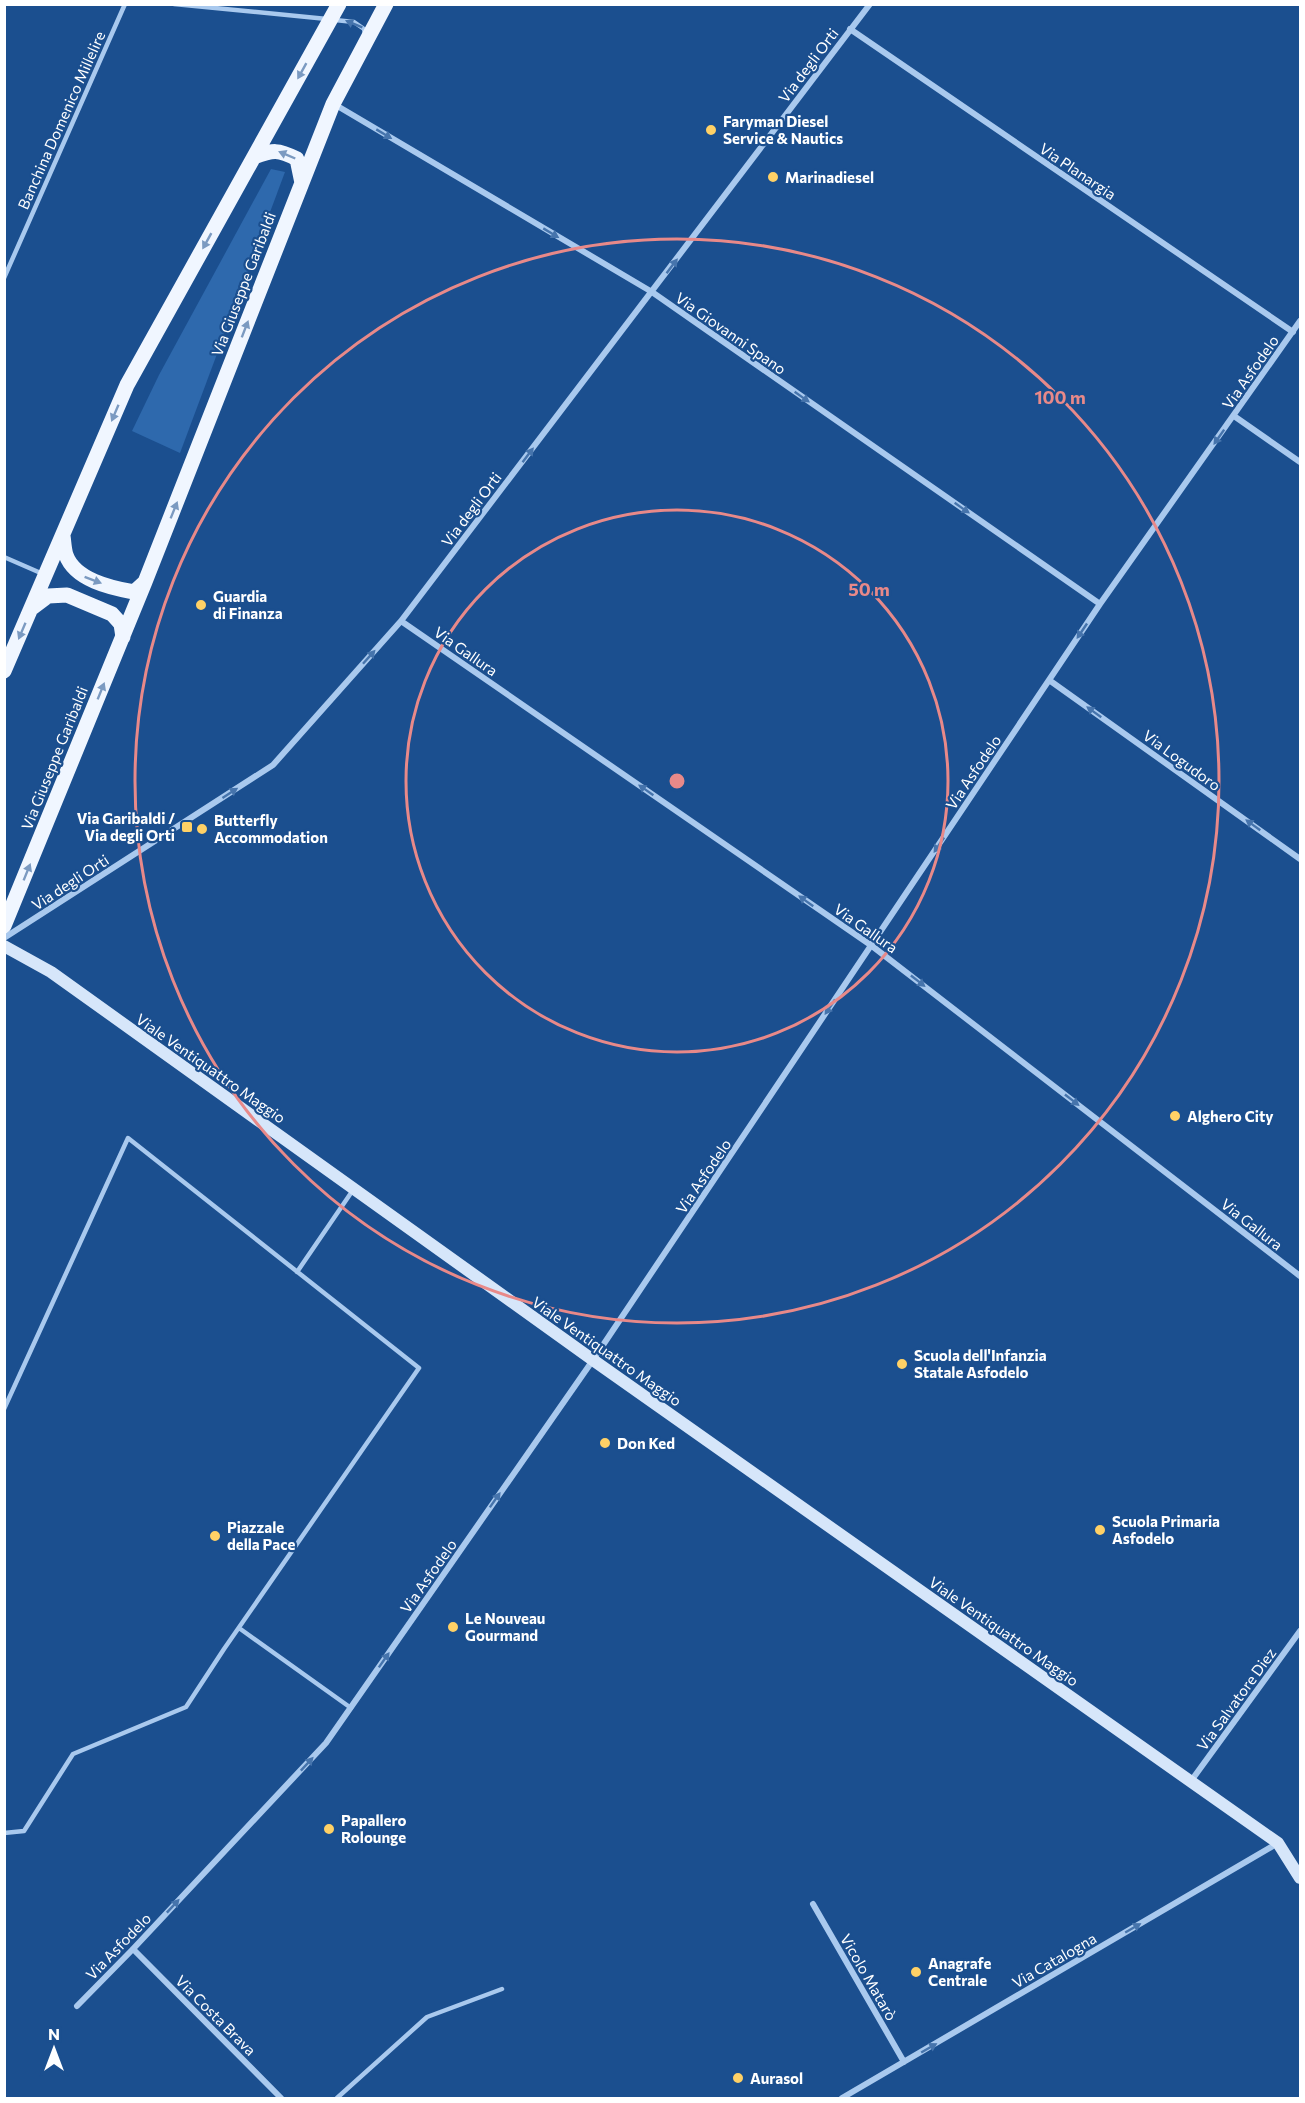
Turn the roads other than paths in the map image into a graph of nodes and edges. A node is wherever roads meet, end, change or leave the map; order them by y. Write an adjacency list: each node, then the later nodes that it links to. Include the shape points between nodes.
1 (125, 4): 12 (lane, Banchina Domenico Millelire)
2 (174, 4): 6 (lane)
3 (339, 4): 6 (main road)
4 (386, 4): 8 (main road, Via Giuseppe Garibaldi)
5 (870, 4): 7 (street, Via degli Orti)
6 (330, 20): 8 (lane, one-way to 6, via 364,28 354,22); 10 (main road, one-way to 10)
7 (850, 29): 13 (street, Via degli Orti, one-way to 7); 15 (street, Via Planargia)
8 (366, 41): 9 (main road, Via Giuseppe Garibaldi)
9 (333, 104): 11 (main road, Via Giuseppe Garibaldi); 13 (street, Via Giovanni Spano, one-way to 13)
10 (254, 157): 11 (main road, one-way to 10, via 297,159 274,150); 18 (main road, one-way to 18, via 127,386)
11 (302, 183): 21 (main road, Via Giuseppe Garibaldi, one-way to 11)
12 (4, 278)
13 (652, 292): 22 (street, Via Giovanni Spano, one-way to 22); 24 (street, Via degli Orti, one-way to 13)
14 (1300, 321): 15 (street, Via Asfodelo)
15 (1293, 333): 16 (street, Via Asfodelo)
16 (1234, 416): 17 (street); 22 (street, Via Asfodelo, one-way to 22)
17 (1300, 462)
18 (63, 536): 20 (main road); 21 (main road, one-way to 21, via 66,556 81,575 134,592)
19 (4, 557): 20 (lane)
20 (46, 576): 23 (main road)
21 (146, 582): 25 (main road, Via Giuseppe Garibaldi)
22 (1100, 604): 27 (street, Via Asfodelo, one-way to 27)
23 (32, 608): 25 (main road, via 48,596 67,596 112,614 121,624); 26 (main road, one-way to 26)
24 (401, 621): 30 (street, Via degli Orti, one-way to 24, via 273,765); 32 (street, Via Gallura, one-way to 24)
25 (123, 637): 29 (main road, Via Giuseppe Garibaldi, one-way to 25)
26 (4, 671)
27 (1049, 680): 28 (street, Via Logudoro, one-way to 27); 32 (street, Via Asfodelo, one-way to 32)
28 (1300, 859)
29 (4, 926)
30 (4, 938)
31 (4, 946): 33 (street, Viale Ventiquattro Maggio, via 51,972)
32 (872, 946): 35 (street, Via Gallura, one-way to 35); 36 (street, Via Asfodelo, one-way to 36)
33 (354, 1188): 34 (lane); 36 (street, Viale Ventiquattro Maggio)
34 (297, 1272): 37 (lane, via 128,1138); 38 (lane, via 419,1368)
35 (1300, 1276)
36 (593, 1360): 40 (street, Via Asfodelo, one-way to 36); 41 (street, Viale Ventiquattro Maggio)
37 (4, 1409)
38 (239, 1628): 40 (lane); 42 (lane, via 186,1707 72,1754 24,1831)
39 (1300, 1631): 41 (street, Via Salvatore Diez)
40 (351, 1708): 46 (street, Via Asfodelo, one-way to 40, via 326,1743)
41 (1191, 1781): 43 (street, Viale Ventiquattro Maggio)
42 (4, 1833)
43 (1278, 1843): 44 (street); 49 (street, Via Catalogna, one-way to 43)
44 (1300, 1878)
45 (813, 1904): 49 (street, Vicolo Matarò)
46 (133, 1949): 48 (street, Via Asfodelo); 50 (street, Via Costa Brava)
47 (502, 1989): 51 (lane, via 427,2017)
48 (77, 2006)
49 (904, 2062): 52 (street, Via Catalogna)
50 (281, 2098)
51 (337, 2098)
52 (842, 2098)

